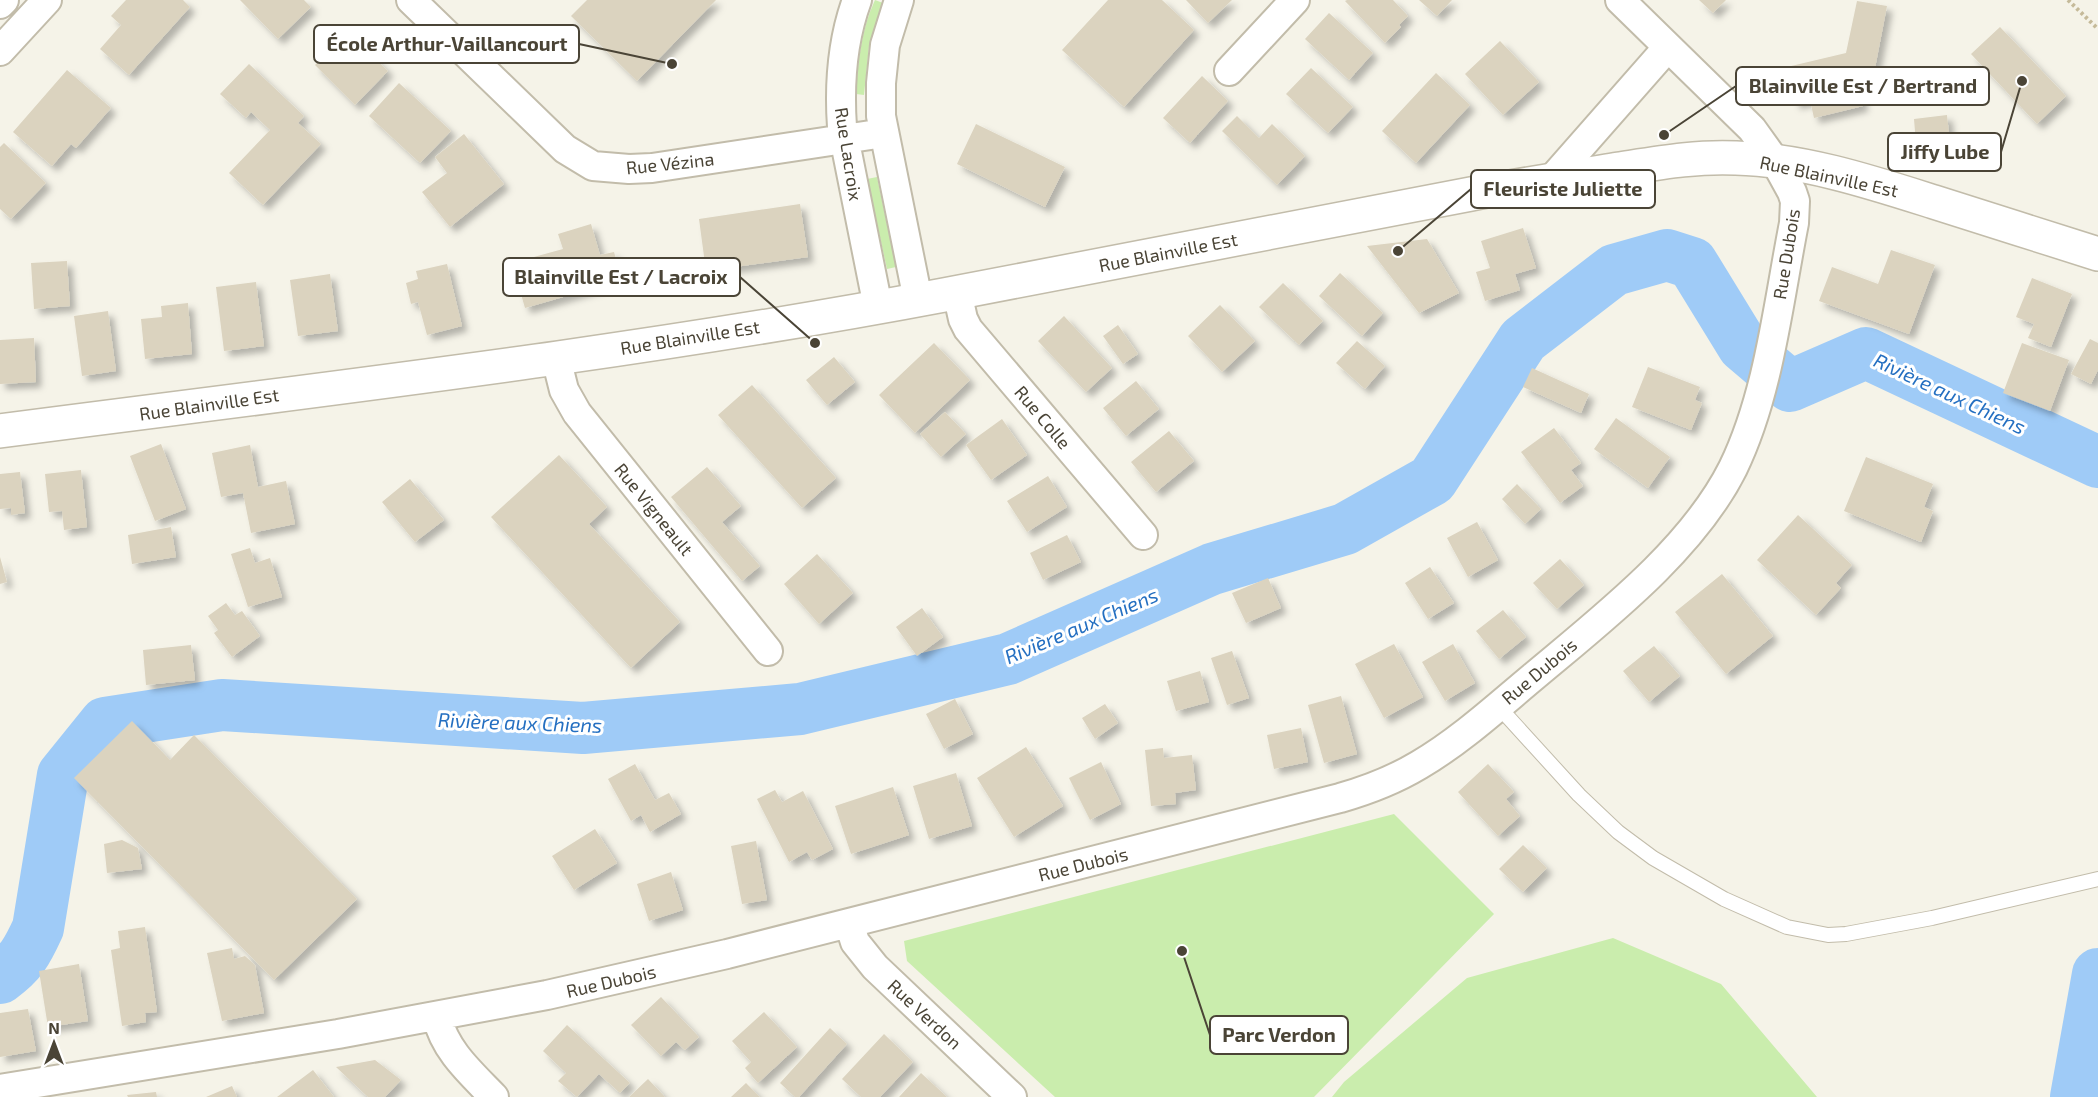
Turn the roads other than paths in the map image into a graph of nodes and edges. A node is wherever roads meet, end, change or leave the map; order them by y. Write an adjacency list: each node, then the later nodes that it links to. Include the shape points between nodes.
1 (3, 0): 8 (street)
2 (411, 0): 13 (street, Rue Vézina, via 550,135 593,166 652,168)
3 (857, 0): 13 (street, Rue Lacroix, via 843,56 840,99)
4 (899, 0): 12 (street, Rue Lacroix, via 882,64 880,99)
5 (1295, 0): 11 (street)
6 (1620, 0): 10 (street, Rue Dubois)
7 (38, 3): 9 (street)
8 (0, 4)
9 (5, 33)
10 (1668, 47): 14 (street, Rue Dubois, via 1743,119); 15 (street)
11 (1229, 72)
12 (884, 133): 13 (street, Rue Vézina); 18 (street, Rue Lacroix)
13 (844, 139): 19 (street, Rue Lacroix)
14 (1775, 161): 15 (street, Rue Blainville Est, via 1742,158 1660,162); 16 (street, Rue Blainville Est, via 1873,183); 24 (street, Rue Dubois, via 1792,192 1795,212 1761,390 1748,435 1731,471 1698,522 1663,561)
15 (1552, 180): 17 (street, Rue Blainville Est)
16 (2098, 254)
17 (957, 292): 18 (street, Rue Blainville Est); 22 (street, Rue Colle, via 968,329)
18 (918, 300): 19 (street, Rue Blainville Est)
19 (878, 307): 20 (street, Rue Blainville Est)
20 (556, 358): 21 (street, Rue Blainville Est); 23 (street, Rue Vigneault, via 564,390 577,412)
21 (0, 431)
22 (1143, 535)
23 (768, 651)
24 (1498, 706): 25 (lane, via 1618,832 1687,880 1787,927 1828,935 1846,934); 26 (street, Rue Dubois, via 1421,764 1361,792)
25 (2098, 879)
26 (849, 923): 27 (street, Rue Dubois, via 610,981); 30 (street, Rue Verdon, via 855,942 875,967)
27 (437, 1017): 28 (street, Rue Dubois); 29 (street, via 452,1051)
28 (0, 1089)
29 (494, 1097)
30 (1012, 1097)

